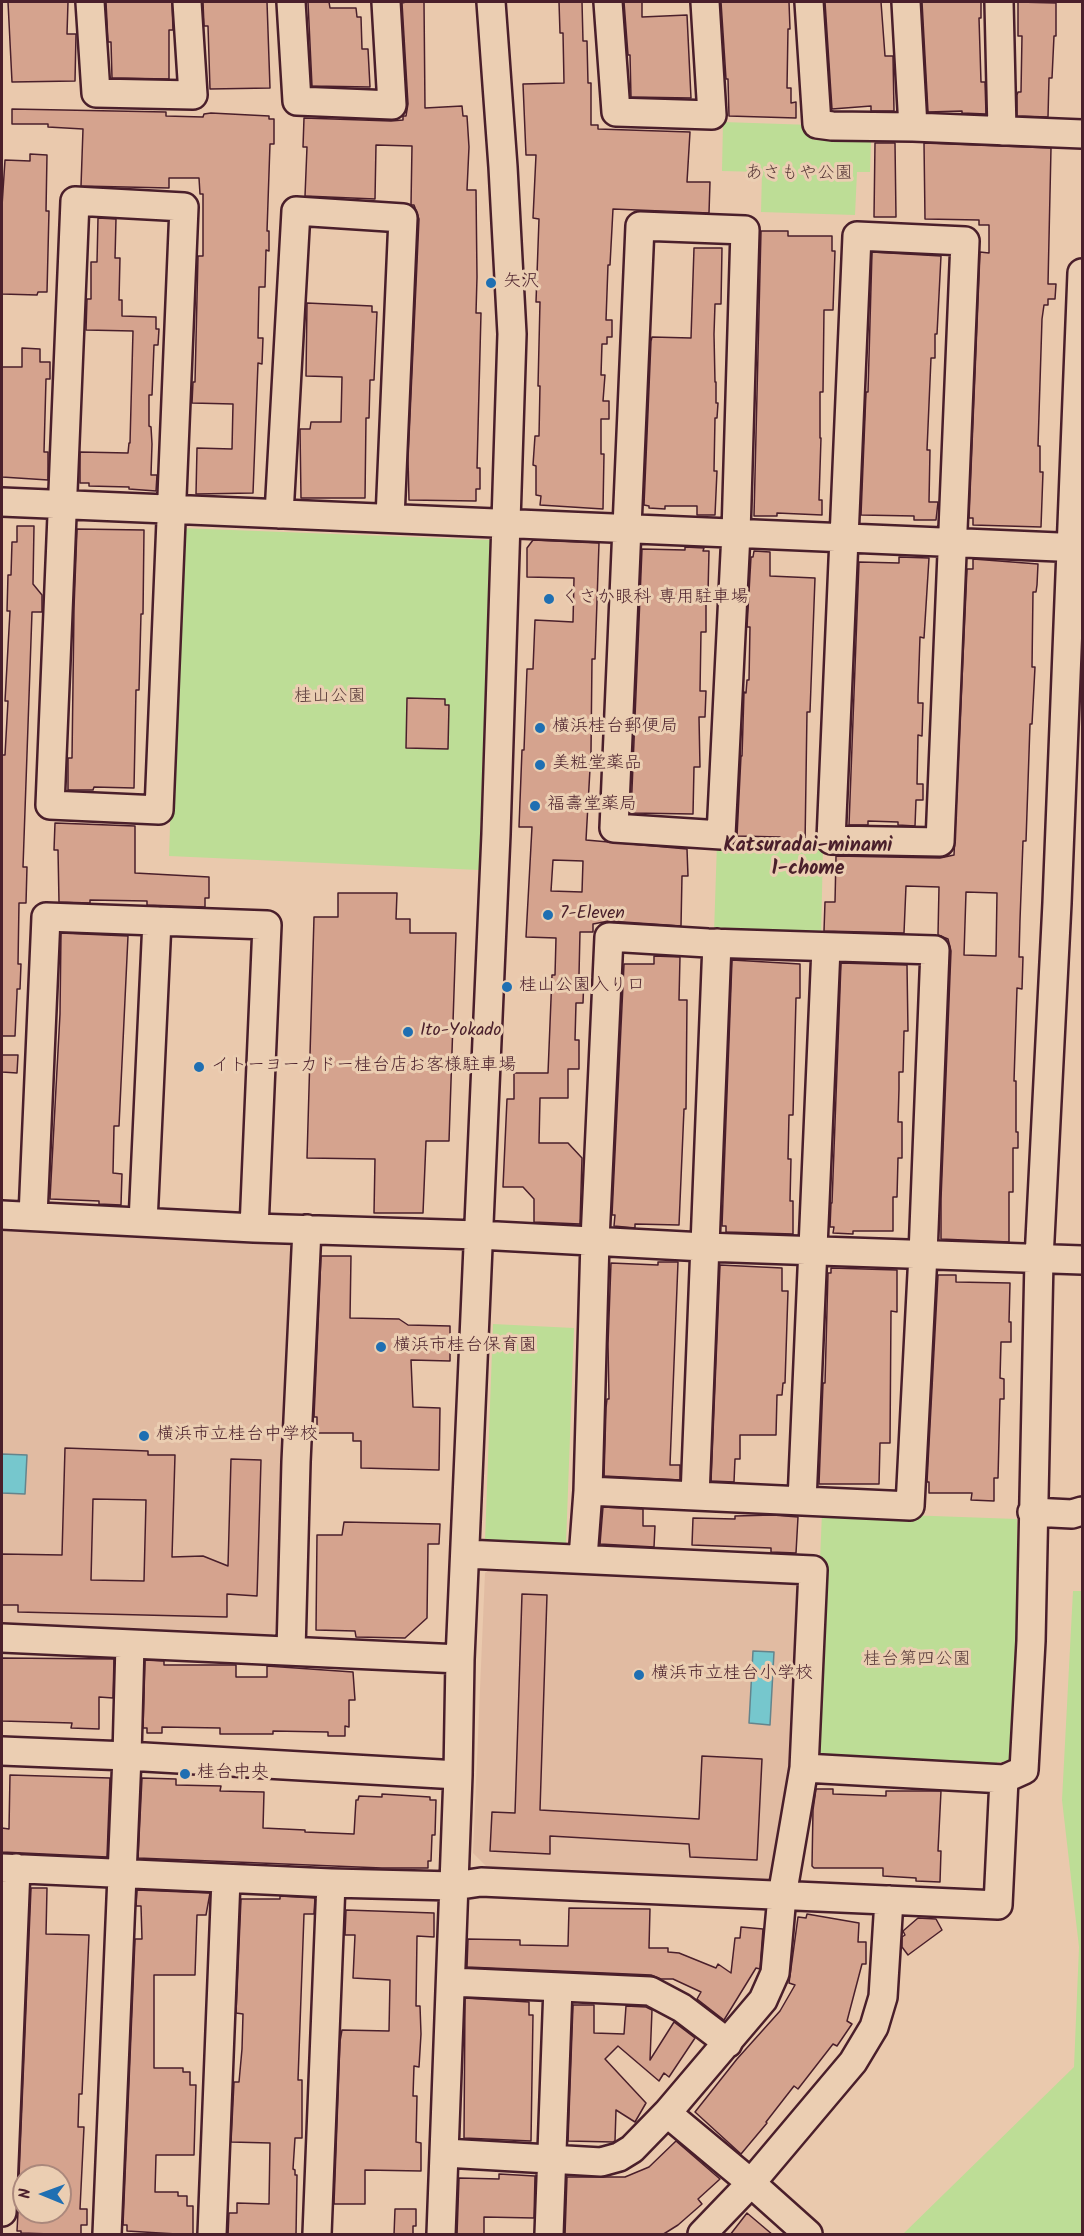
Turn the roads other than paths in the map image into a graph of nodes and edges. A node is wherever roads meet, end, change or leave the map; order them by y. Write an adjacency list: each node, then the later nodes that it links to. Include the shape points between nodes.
1 (90, 2): 2 (street, via 96,93 193,95)
2 (187, 2)
3 (291, 2): 4 (street, via 297,100 392,105)
4 (386, 2)
5 (491, 2): 20 (street, via 512,334)
6 (608, 2): 7 (street, via 616,112 712,115)
7 (705, 2)
8 (809, 2): 11 (street, via 817,124)
9 (906, 2): 11 (street)
10 (999, 2): 12 (street)
11 (913, 127): 12 (street)
12 (1002, 131): 13 (street)
13 (1083, 134)
14 (1083, 273): 25 (street)
15 (2, 502): 16 (street)
16 (63, 504): 17 (street); 17 (street, via 50,805 159,810); 17 (street, via 75,201 184,207)
17 (172, 509): 18 (street)
18 (279, 514): 19 (street); 19 (street, via 296,211 403,218)
19 (390, 519): 20 (street)
20 (506, 523): 21 (street); 34 (street)
21 (627, 528): 22 (street); 22 (street, via 614,828 713,835 721,835); 22 (street, via 639,226 745,230)
22 (736, 533): 23 (street)
23 (844, 537): 24 (street); 24 (street, via 857,236 965,241); 24 (street, via 831,840 940,842)
24 (952, 542): 25 (street)
25 (1077, 547): 39 (street)
26 (158, 921): 30 (street, via 46,917); 31 (street); 32 (street, via 267,925)
27 (717, 943): 28 (street); 35 (street, via 609,937); 36 (street)
28 (826, 948): 37 (street); 38 (street, via 934,950)
29 (2, 1215): 30 (street)
30 (33, 1216): 31 (street)
31 (143, 1222): 32 (street)
32 (254, 1228): 33 (street)
33 (307, 1229): 34 (street); 50 (street)
34 (478, 1235): 35 (street); 46 (street)
35 (595, 1240): 36 (street); 41 (street)
36 (704, 1247): 37 (street); 42 (street)
37 (814, 1251): 38 (street); 43 (street)
38 (923, 1254): 39 (street); 43 (street, via 910,1506)
39 (1039, 1259): 40 (street); 45 (street)
40 (1083, 1260)
41 (588, 1491): 42 (street); 47 (street)
42 (694, 1496): 43 (street)
43 (802, 1501)
44 (1083, 1511): 45 (street)
45 (1032, 1512): 56 (street, via 1024,1770)
46 (465, 1554): 47 (street); 51 (street)
47 (583, 1558): 54 (street, via 813,1570)
48 (2, 1638): 49 (street)
49 (130, 1644): 50 (street); 53 (street)
50 (291, 1651): 51 (street)
51 (459, 1659): 55 (street)
52 (2, 1751): 53 (street)
53 (127, 1756): 55 (street); 58 (street)
54 (804, 1768): 56 (street); 62 (street)
55 (458, 1775): 61 (street)
56 (1004, 1779): 63 (street, via 998,1905)
57 (9, 1868): 58 (street); 71 (street)
58 (121, 1873): 59 (street); 72 (street)
59 (226, 1879): 60 (street); 73 (street)
60 (331, 1883): 61 (street); 74 (street)
61 (454, 1886): 62 (street, via 481,1882); 64 (street)
62 (782, 1896): 63 (street); 66 (street, via 775,1972 763,2000)
63 (889, 1900): 70 (street, via 883,1997 874,2027 853,2062)
64 (451, 1982): 65 (street); 68 (street)
65 (558, 1987): 66 (street, via 650,1991 682,2008); 69 (street)
66 (728, 2043): 67 (street)
67 (667, 2113): 69 (street, via 619,2157 602,2162); 70 (street)
68 (445, 2153): 69 (street); 75 (street)
69 (552, 2160): 76 (street)
70 (751, 2183): 77 (street); 78 (street)
71 (2, 2212)
72 (107, 2235)
73 (212, 2235)
74 (317, 2235)
75 (441, 2235)
76 (549, 2235)
77 (702, 2235)
78 (808, 2235)

